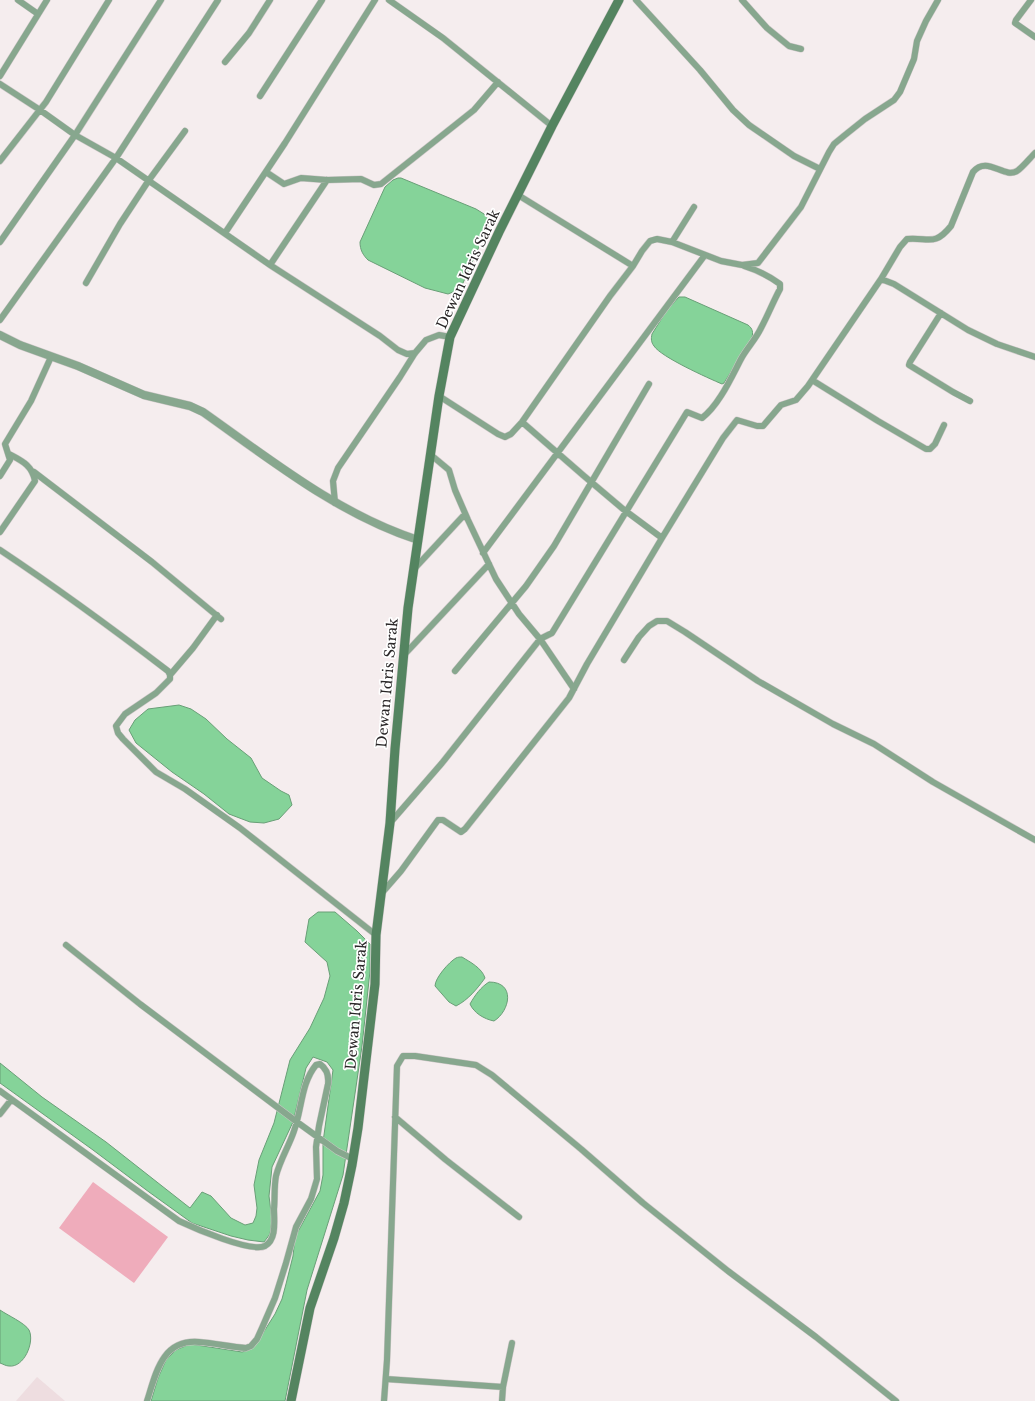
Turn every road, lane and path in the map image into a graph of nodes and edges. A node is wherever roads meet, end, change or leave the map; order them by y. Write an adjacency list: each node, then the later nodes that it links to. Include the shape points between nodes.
1 (18, 0): 15 (street)
2 (47, 0): 15 (street)
3 (109, 0): 23 (street)
4 (161, 0): 26 (street)
5 (218, 0): 28 (street)
6 (270, 0): 18 (street, via 249,33)
7 (322, 0): 22 (street)
8 (375, 0): 31 (street)
9 (389, 0): 20 (street, via 443,38)
10 (619, 0): 24 (main road, Dewan Idris Sarak)
11 (636, 0): 30 (street, via 749,126 794,156)
12 (742, 0): 17 (street, via 767,28 789,46)
13 (938, 0): 30 (street, via 917,41 914,59 900,92 894,100 834,144)
14 (1031, 0): 16 (street, via 1015,23)
15 (38, 14): 19 (street)
16 (1035, 37)
17 (801, 49)
18 (225, 62)
19 (0, 76)
20 (498, 82): 24 (street); 33 (street, via 474,110 381,184 374,185 361,179)
21 (0, 84): 23 (street)
22 (260, 96)
23 (40, 110): 26 (street); 29 (street)
24 (552, 126): 34 (main road, Dewan Idris Sarak)
25 (185, 131): 32 (street)
26 (75, 135): 28 (street); 37 (street)
27 (1035, 153): 45 (street, via 1017,172 978,166 973,172 951,226 943,236 931,241 907,239)
28 (116, 158): 32 (street); 48 (street)
29 (0, 161)
30 (820, 169): 40 (street, via 801,207)
31 (266, 172): 33 (street, via 284,184 301,178); 36 (street)
32 (149, 180): 36 (street); 46 (street)
33 (327, 180): 41 (street)
34 (518, 195): 43 (street); 50 (main road, Dewan Idris Sarak)
35 (694, 207): 38 (street)
36 (225, 233): 41 (street)
37 (0, 242)
38 (672, 242): 39 (street); 43 (street, via 657,239 650,241)
39 (705, 255): 42 (street); 60 (street)
40 (758, 263): 42 (street); 44 (street)
41 (270, 265): 51 (street, via 398,350 408,354)
42 (742, 265): 44 (street)
43 (633, 266): 58 (street)
44 (758, 271): 67 (street, via 780,284 761,329 712,409 702,418 687,412 681,420)
45 (881, 279): 47 (street, via 894,284); 54 (street)
46 (86, 283)
47 (940, 313): 53 (street, via 997,344); 57 (street, via 909,365)
48 (0, 320)
49 (0, 335): 52 (street)
50 (450, 337): 51 (street, via 439,335 426,340); 56 (main road, Dewan Idris Sarak)
51 (415, 352): 66 (street, via 338,468 333,481)
52 (51, 357): 61 (street, via 31,401 5,444); 66 (street, via 144,395 197,409)
53 (1035, 358)
54 (812, 380): 59 (street, via 926,449 930,450 935,444); 70 (street, via 796,400 781,405 763,426 737,420 723,438)
55 (649, 384): 65 (street)
56 (439, 396): 58 (street, via 505,437); 62 (main road, Dewan Idris Sarak)
57 (970, 401)
58 (522, 422): 60 (street)
59 (944, 425)
60 (558, 453): 65 (street); 73 (street)
61 (9, 454): 63 (street, via 25,463); 64 (street, via 10,460)
62 (431, 455): 68 (street, via 448,470); 71 (main road, Dewan Idris Sarak)
63 (34, 472): 69 (street, via 35,481); 81 (street, via 219,617)
64 (0, 476)
65 (591, 482): 67 (street); 76 (street, via 554,546)
66 (335, 503): 71 (street)
67 (627, 511): 70 (street); 77 (street, via 552,633)
68 (466, 514): 73 (street); 75 (street)
69 (0, 532)
70 (662, 538): 82 (street)
71 (418, 540): 75 (main road, Dewan Idris Sarak)
72 (0, 550): 81 (street, via 63,593)
73 (483, 553): 74 (street)
74 (488, 564): 76 (street); 78 (street)
75 (414, 568): 78 (main road, Dewan Idris Sarak)
76 (512, 603): 77 (street); 80 (street)
77 (540, 639): 82 (street); 83 (street, via 442,763)
78 (403, 656): 83 (main road, Dewan Idris Sarak)
79 (624, 660): 84 (street, via 648,626 657,621 667,621 758,681 874,744 933,782)
80 (456, 671)
81 (170, 675): 86 (street, via 170,679 156,693 125,714 116,726 118,733 156,772 240,828)
82 (574, 689): 85 (street, via 537,740 465,829 461,832 443,820 438,820)
83 (390, 823): 85 (main road, Dewan Idris Sarak)
84 (1035, 840)
85 (381, 894): 86 (main road, Dewan Idris Sarak)
86 (376, 936): 94 (main road, Dewan Idris Sarak, via 375,984)
87 (66, 945): 92 (street)
88 (0, 1091): 89 (street)
89 (11, 1100): 90 (street); 92 (street, via 179,1221 256,1248 269,1243 272,1237 275,1225 276,1177)
90 (0, 1114)
91 (395, 1117): 95 (street); 97 (street); 103 (street, via 397,1066 402,1056 476,1065 492,1075 643,1203)
92 (297, 1122): 93 (street); 93 (street, via 307,1079 316,1065 320,1064 328,1077)
93 (317, 1136): 94 (street); 99 (street, via 317,1179 311,1199 296,1227 275,1298 257,1339 246,1348 197,1342 173,1349 162,1360)
94 (353, 1159): 100 (main road, Dewan Idris Sarak, via 336,1231 310,1308)
95 (519, 1217)
96 (512, 1343): 98 (street)
97 (386, 1379): 98 (street); 101 (street)
98 (504, 1387): 102 (street)
99 (147, 1401)
100 (291, 1401)
101 (384, 1401)
102 (502, 1401)
103 (896, 1401)

